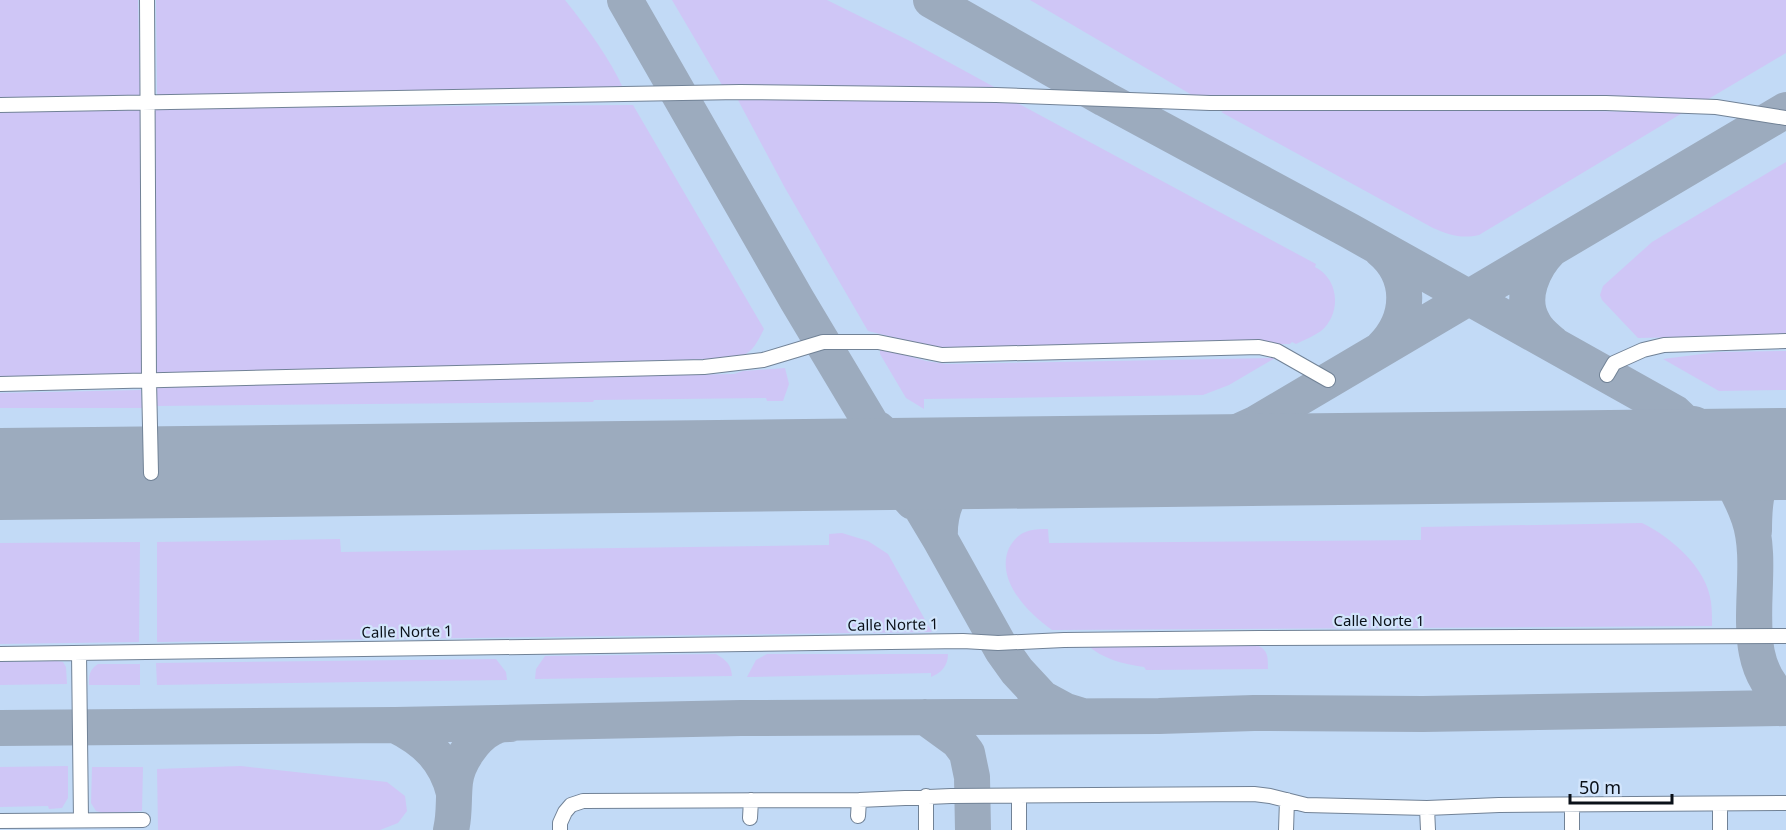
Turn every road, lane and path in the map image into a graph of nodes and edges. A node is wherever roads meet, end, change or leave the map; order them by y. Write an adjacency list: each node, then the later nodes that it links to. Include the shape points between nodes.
1 (147, 0): 2 (lane)
2 (148, 103): 3 (lane); 4 (lane, via 740,92 1210,103 1606,103 1716,107); 7 (lane)
3 (0, 105)
4 (1786, 118)
5 (1786, 341): 6 (lane, via 1664,345 1614,363)
6 (1606, 375)
7 (149, 380): 8 (lane, via 704,368 763,360 823,342 878,342 942,355 1259,347 1277,351); 9 (lane); 10 (lane)
8 (1328, 380)
9 (0, 384)
10 (151, 473)
11 (1786, 636): 12 (lane, Calle Norte 1, via 1259,638)
12 (79, 653): 13 (lane, Calle Norte 1); 25 (lane)
13 (0, 654)
14 (926, 796): 15 (lane); 17 (lane); 29 (lane)
15 (1019, 796): 18 (lane, via 1254,794); 30 (lane)
16 (751, 800): 17 (lane); 24 (lane); 28 (lane, via 583,801 565,812)
17 (859, 800): 23 (lane)
18 (1287, 800): 22 (lane, via 1306,805); 31 (lane)
19 (1786, 803): 21 (lane)
20 (1572, 805): 21 (lane); 22 (lane); 33 (lane)
21 (1720, 805): 34 (lane)
22 (1427, 808): 32 (lane)
23 (858, 816)
24 (750, 818)
25 (81, 820): 26 (lane); 27 (lane)
26 (143, 820)
27 (0, 821)
28 (560, 830)
29 (926, 830)
30 (1019, 830)
31 (1286, 830)
32 (1428, 830)
33 (1572, 830)
34 (1720, 830)

